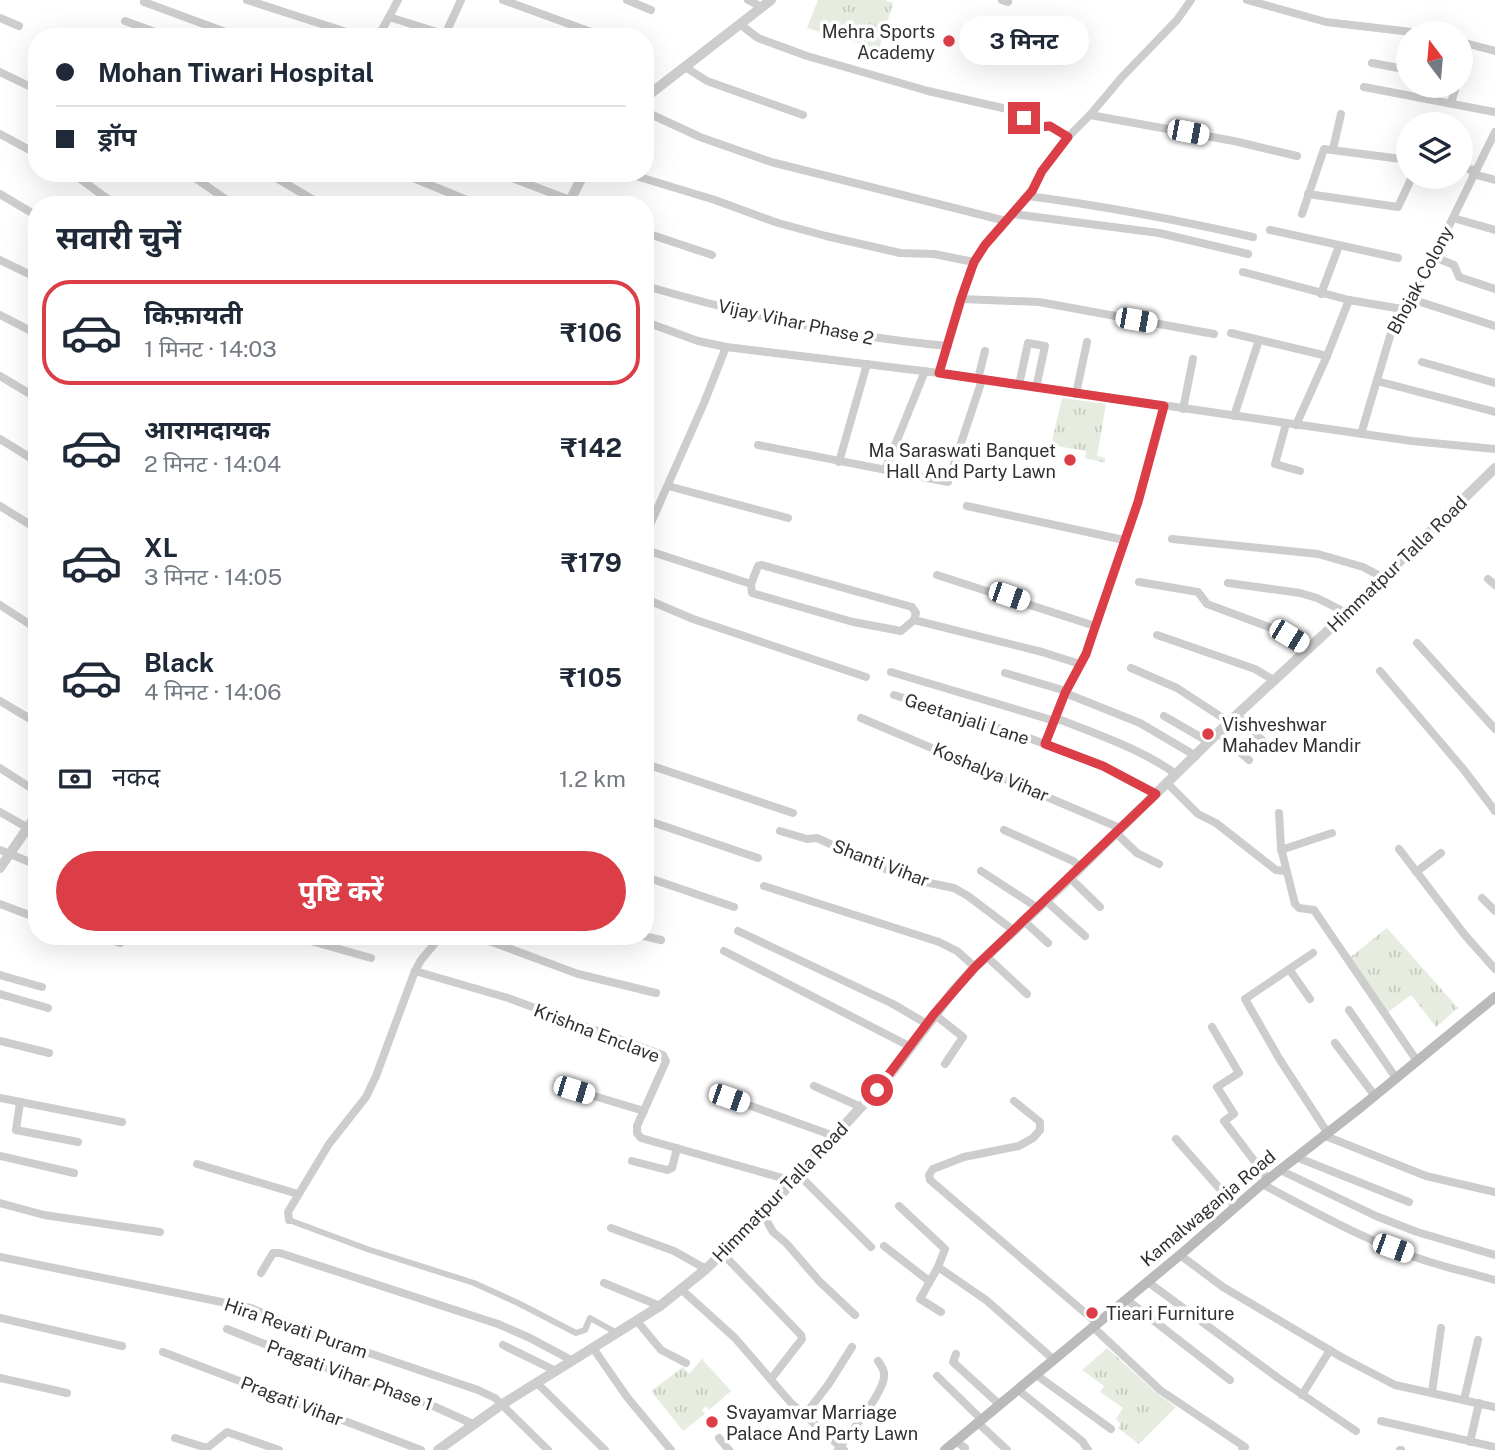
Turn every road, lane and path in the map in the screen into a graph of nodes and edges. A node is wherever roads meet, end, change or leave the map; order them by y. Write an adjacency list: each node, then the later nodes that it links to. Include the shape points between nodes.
1 (247, 0): 19 (street)
2 (398, 0): 12 (street)
3 (461, 0): 22 (street)
4 (503, 0): 23 (street)
5 (627, 0): 11 (street)
6 (748, 0): 10 (street)
7 (1191, 0): 40 (street)
8 (1247, 0): 24 (street, via 1326,22)
9 (144, 2): 18 (street)
10 (766, 3): 15 (street)
11 (652, 9)
12 (389, 17): 20 (street); 21 (street)
13 (0, 18): 16 (street)
14 (125, 21): 17 (street)
15 (740, 25): 28 (street); 43 (street, via 758,38 807,56 1007,109)
16 (19, 26)
17 (144, 28)
18 (215, 28)
19 (334, 28)
20 (383, 28)
21 (423, 28)
22 (450, 28)
23 (580, 28)
24 (1396, 30)
25 (1474, 45): 26 (street)
26 (1495, 51)
27 (1372, 63): 29 (street)
28 (685, 67): 33 (street); 38 (street, via 708,81)
29 (1396, 68)
30 (0, 72): 31 (street)
31 (28, 86)
32 (1364, 87): 35 (street)
33 (654, 91)
34 (1452, 98): 35 (street)
35 (1451, 103): 36 (street)
36 (1495, 112)
37 (1340, 114): 45 (street)
38 (803, 115)
39 (654, 116): 67 (street, via 771,162)
40 (1090, 116): 43 (street); 46 (street)
41 (1495, 132): 48 (street, Bhojak Colony)
42 (0, 134): 44 (street)
43 (1068, 137): 64 (street)
44 (28, 149)
45 (1333, 149): 47 (street); 58 (street, via 1322,152)
46 (1297, 156)
47 (1396, 157)
48 (1474, 172): 49 (street); 68 (street, Bhojak Colony)
49 (1495, 180)
50 (654, 181): 79 (street, via 826,236 900,253)
51 (84, 182): 59 (street)
52 (201, 182): 60 (street)
53 (283, 182): 61 (street)
54 (423, 182): 62 (street)
55 (521, 182): 63 (street)
56 (1406, 189): 58 (street, via 1398,206)
57 (0, 194): 65 (street)
58 (1308, 194): 66 (street)
59 (104, 196)
60 (221, 196)
61 (307, 196)
62 (457, 196)
63 (555, 196)
64 (1028, 196): 67 (street); 72 (street, via 1166,217)
65 (28, 211)
66 (1302, 214)
67 (1010, 218): 74 (street, via 1159,233); 79 (street)
68 (1453, 218): 70 (street); 76 (street, Bhojak Colony)
69 (1270, 230): 73 (street)
70 (1495, 230)
71 (654, 236): 75 (street)
72 (1253, 237)
73 (1339, 246): 77 (street); 84 (street)
74 (1248, 254)
75 (712, 255)
76 (1432, 256): 83 (street, via 1454,265 1459,278); 85 (street, Bhojak Colony)
77 (1398, 258)
78 (0, 260): 81 (street)
79 (974, 262): 86 (street)
80 (1244, 272): 84 (street)
81 (28, 274)
82 (654, 288): 97 (street, Vijay Vihar Phase 2, via 818,328)
83 (1495, 289)
84 (1321, 294): 87 (street)
85 (1408, 298): 88 (street, Bhojak Colony); 91 (street)
86 (961, 299): 94 (street, via 1039,302); 97 (street)
87 (1349, 300): 88 (street); 100 (street)
88 (1402, 309): 108 (street, Bhojak Colony)
89 (0, 315): 92 (street)
90 (654, 325): 98 (street)
91 (1495, 326)
92 (28, 329)
93 (1231, 333): 95 (street)
94 (1214, 334)
95 (1259, 340): 100 (street); 117 (street)
96 (1087, 342): 113 (street)
97 (948, 346): 105 (street)
98 (726, 347): 103 (street); 128 (street)
99 (985, 351): 107 (street)
100 (1327, 356): 118 (street)
101 (1193, 359): 115 (street)
102 (1422, 362): 109 (street)
103 (867, 364): 104 (street); 124 (street)
104 (925, 372): 105 (street); 126 (street)
105 (939, 373): 107 (street)
106 (0, 376): 112 (street)
107 (980, 380): 110 (street); 126 (street, via 948,482)
108 (1377, 381): 116 (street); 119 (street, Bhojak Colony)
109 (1495, 383)
110 (1019, 385): 111 (street); 111 (street, via 1028,343 1045,346)
111 (1036, 388): 113 (street)
112 (28, 393)
113 (1076, 394): 114 (street)
114 (1164, 406): 115 (street); 135 (street)
115 (1182, 409): 117 (street)
116 (1495, 412)
117 (1234, 416): 118 (street)
118 (1291, 424): 119 (street); 127 (street, via 1275,464)
119 (1361, 434): 122 (street)
120 (0, 439): 123 (street)
121 (758, 445): 124 (street)
122 (1495, 449)
123 (28, 456)
124 (839, 462): 126 (street)
125 (1495, 468): 138 (street, Himmatpur Talla Road)
126 (885, 470)
127 (1300, 471)
128 (668, 486): 131 (street); 132 (street)
129 (0, 506): 133 (street)
130 (967, 506): 135 (street)
131 (654, 517)
132 (788, 517)
133 (28, 523)
134 (1172, 539): 138 (street, via 1318,554)
135 (1124, 540): 147 (street)
136 (654, 553): 141 (street)
137 (937, 575): 147 (street)
138 (1382, 577): 144 (street, Himmatpur Talla Road)
139 (1139, 582): 150 (street, via 1198,592 1207,604)
140 (1228, 583): 144 (street, via 1300,593)
141 (751, 584): 145 (street, via 752,593 897,631); 145 (street, via 762,565 912,607)
142 (654, 602): 156 (street)
143 (0, 605): 146 (street)
144 (1347, 613): 150 (street, Himmatpur Talla Road)
145 (914, 620): 151 (street)
146 (28, 623)
147 (1095, 626): 151 (street)
148 (1157, 635): 157 (street, via 1255,669)
149 (1418, 643): 166 (street)
150 (1310, 648): 157 (street, Himmatpur Talla Road)
151 (1080, 664): 158 (street)
152 (1131, 668): 164 (street)
153 (1380, 671): 179 (street)
154 (891, 672): 165 (street)
155 (1005, 673): 158 (street)
156 (866, 677)
157 (1275, 681): 164 (street, Himmatpur Talla Road)
158 (1065, 692): 165 (street); 171 (street, via 1140,723)
159 (894, 695): 170 (street, Geetanjali Lane)
160 (0, 701): 162 (street)
161 (1164, 716): 168 (street)
162 (28, 718)
163 (861, 718): 187 (street, Koshalya Vihar)
164 (1233, 718): 167 (street, Himmatpur Talla Road); 169 (street)
165 (1055, 720): 170 (street); 175 (street, via 1128,746)
166 (1495, 729)
167 (1218, 733): 168 (street, Himmatpur Talla Road); 172 (street)
168 (1209, 742): 171 (street, Himmatpur Talla Road)
169 (1264, 742)
170 (1045, 744): 178 (street, Geetanjali Lane, via 1103,766)
171 (1196, 756): 175 (street, Himmatpur Talla Road)
172 (1249, 761)
173 (654, 767): 181 (street)
174 (0, 768): 177 (street)
175 (1176, 774): 176 (street, Himmatpur Talla Road)
176 (1167, 783): 178 (street, Himmatpur Talla Road); 198 (street, via 1198,814)
177 (28, 786)
178 (1156, 794): 187 (street, Himmatpur Talla Road)
179 (1495, 811)
180 (0, 813): 184 (street)
181 (793, 813)
182 (1279, 813): 190 (street)
183 (654, 824): 193 (street)
184 (28, 828): 191 (street)
185 (1004, 830): 196 (street)
186 (780, 831): 212 (street, Shanti Vihar, via 817,838 890,871 954,888)
187 (1118, 831): 195 (street, Koshalya Vihar, via 1137,853); 196 (street, Himmatpur Talla Road)
188 (1332, 833): 190 (street)
189 (1399, 849): 200 (street)
190 (1281, 850): 198 (street)
191 (5, 853): 194 (street); 197 (street)
192 (1441, 853): 200 (street)
193 (758, 858)
194 (28, 862)
195 (1159, 864)
196 (1081, 867): 201 (street, Himmatpur Talla Road)
197 (0, 868)
198 (1282, 870): 245 (street, via 1294,904 1314,910)
199 (981, 871): 206 (street)
200 (1416, 872): 227 (street)
201 (1070, 877): 206 (street, Himmatpur Talla Road); 207 (street)
202 (654, 880): 208 (street)
203 (764, 886): 225 (street, via 939,942)
204 (1482, 898): 209 (street)
205 (0, 904): 210 (street)
206 (1042, 904): 211 (street, Himmatpur Talla Road); 214 (street)
207 (1100, 906)
208 (734, 907)
209 (1495, 911)
210 (28, 915)
211 (1024, 921): 212 (street, Himmatpur Talla Road); 217 (street)
212 (1013, 930): 223 (street, Himmatpur Talla Road)
213 (738, 931): 239 (street)
214 (1085, 936)
215 (654, 938): 216 (street)
216 (662, 940)
217 (1048, 943)
218 (324, 945): 224 (street)
219 (434, 945): 228 (street)
220 (498, 945): 231 (street, via 578,974)
221 (724, 951): 243 (street)
222 (1313, 953): 226 (street)
223 (986, 956): 225 (street, Himmatpur Talla Road); 232 (street)
224 (370, 958)
225 (975, 967): 238 (street, Himmatpur Talla Road)
226 (1289, 969): 235 (street); 258 (street, via 1245,999)
227 (1495, 969)
228 (415, 971): 256 (street, Krishna Enclave, via 508,998 663,1055 666,1060); 272 (street, via 366,1097)
229 (0, 975): 230 (street)
230 (42, 987)
231 (656, 993)
232 (1027, 994)
233 (0, 995): 236 (street)
234 (1495, 997): 245 (main road, Kamalwaganja Road)
235 (1310, 999)
236 (48, 1009)
237 (1349, 1010): 247 (street)
238 (934, 1014): 239 (street, Himmatpur Talla Road); 246 (street, via 963,1037)
239 (927, 1024): 243 (street, Himmatpur Talla Road)
240 (1212, 1027): 270 (street, via 1239,1073 1217,1087 1234,1114 1224,1121)
241 (0, 1041): 244 (street)
242 (1335, 1043): 250 (street)
243 (911, 1047): 255 (street, Himmatpur Talla Road)
244 (49, 1053)
245 (1417, 1061): 247 (main road, Kamalwaganja Road)
246 (945, 1064)
247 (1396, 1078): 250 (main road, Kamalwaganja Road)
248 (814, 1086): 255 (street)
249 (574, 1090): 256 (street)
250 (1375, 1096): 258 (main road, Kamalwaganja Road)
251 (0, 1098): 254 (street)
252 (729, 1098): 259 (street)
253 (1014, 1101): 301 (street, via 1040,1122 1033,1138 933,1169 930,1180)
254 (20, 1102): 257 (street); 261 (street, via 16,1130)
255 (861, 1107): 259 (street, Himmatpur Talla Road)
256 (644, 1111): 262 (street, Krishna Enclave, via 637,1126 641,1138)
257 (122, 1122)
258 (1325, 1133): 264 (main road, Kamalwaganja Road); 271 (street, via 1426,1176)
259 (834, 1136): 269 (street, Himmatpur Talla Road)
260 (1176, 1139): 276 (street)
261 (78, 1142)
262 (677, 1148): 265 (street, via 672,1168 667,1170); 269 (street, Krishna Enclave)
263 (0, 1156): 268 (street)
264 (1296, 1157): 267 (main road, Kamalwaganja Road); 273 (street)
265 (632, 1161)
266 (197, 1164): 272 (street)
267 (1280, 1170): 270 (main road, Kamalwaganja Road); 285 (street, via 1376,1216)
268 (75, 1173)
269 (796, 1178): 277 (street, Himmatpur Talla Road); 281 (street)
270 (1265, 1181): 276 (main road, Kamalwaganja Road); 290 (street, via 1319,1214 1393,1248)
271 (1495, 1192)
272 (298, 1194): 278 (street, via 288,1212)
273 (1409, 1202)
274 (0, 1203): 280 (street, via 44,1215)
275 (899, 1206): 287 (street, via 945,1249)
276 (1236, 1206): 284 (main road, Kamalwaganja Road)
277 (763, 1214): 283 (street, Himmatpur Talla Road); 298 (street, via 773,1232)
278 (289, 1220): 304 (street, via 474,1283 576,1333 585,1330 590,1318)
279 (611, 1228): 288 (street, via 674,1251)
280 (160, 1232)
281 (871, 1247)
282 (884, 1247): 291 (street)
283 (722, 1253): 288 (street, Himmatpur Talla Road); 321 (street, via 801,1335)
284 (1181, 1255): 292 (main road, Kamalwaganja Road); 310 (street, via 1223,1287)
285 (1495, 1255)
286 (0, 1257): 331 (street, Hira Revati Puram, via 251,1308 478,1390)
287 (938, 1267): 291 (street); 313 (street, via 986,1300)
288 (706, 1269): 294 (street, Himmatpur Talla Road)
289 (261, 1273): 314 (street, via 273,1253 280,1253 498,1324)
290 (1495, 1280)
291 (929, 1281): 297 (street, via 920,1299)
292 (1148, 1282): 295 (main road, Kamalwaganja Road); 327 (street)
293 (604, 1283): 296 (street)
294 (682, 1290): 296 (street, Himmatpur Talla Road); 321 (street, via 735,1338)
295 (1126, 1299): 301 (main road, Kamalwaganja Road); 322 (street)
296 (660, 1306): 300 (street, Himmatpur Talla Road)
297 (941, 1312)
298 (855, 1315)
299 (0, 1318): 307 (street)
300 (637, 1321): 304 (street, Himmatpur Talla Road); 316 (street, via 661,1350)
301 (1095, 1325): 313 (main road, Kamalwaganja Road); 354 (street, via 1160,1390 1245,1447)
302 (227, 1328): 336 (street, Pragati Vihar Phase 1)
303 (1441, 1328): 325 (street)
304 (617, 1333): 309 (street, Himmatpur Talla Road)
305 (1478, 1340): 328 (street)
306 (503, 1345): 317 (street)
307 (122, 1346)
308 (852, 1347): 333 (street)
309 (593, 1348): 314 (street, Himmatpur Talla Road); 349 (street)
310 (1330, 1350): 325 (street, via 1395,1385); 327 (street)
311 (163, 1352): 345 (street, Pragati Vihar)
312 (956, 1354): 330 (street, via 953,1362)
313 (1053, 1359): 318 (main road, Kamalwaganja Road)
314 (573, 1361): 317 (street, Himmatpur Talla Road)
315 (878, 1361): 343 (street, via 883,1382)
316 (686, 1363)
317 (556, 1371): 323 (street, Himmatpur Talla Road)
318 (1035, 1374): 324 (main road, Kamalwaganja Road); 337 (street)
319 (937, 1376): 334 (street)
320 (0, 1378): 326 (street)
321 (771, 1379): 333 (street)
322 (1230, 1380)
323 (537, 1383): 331 (street, Himmatpur Talla Road); 348 (street)
324 (1017, 1389): 330 (main road, Kamalwaganja Road); 353 (street)
325 (1432, 1392): 328 (street)
326 (67, 1393)
327 (1302, 1395): 338 (street)
328 (1464, 1400): 329 (street)
329 (1479, 1403): 332 (street); 341 (street)
330 (999, 1404): 334 (main road, Kamalwaganja Road)
331 (501, 1405): 336 (street, Himmatpur Talla Road); 347 (street, Hira Revati Puram)
332 (1495, 1407)
333 (804, 1416): 343 (street)
334 (979, 1421): 351 (main road, Kamalwaganja Road, via 961,1444); 352 (street)
335 (1381, 1422): 341 (street)
336 (473, 1424): 346 (street, Himmatpur Talla Road)
337 (1111, 1429)
338 (1356, 1431)
339 (175, 1438): 344 (street, via 207,1448 227,1432)
340 (719, 1438): 350 (street)
341 (1470, 1441): 342 (street)
342 (1495, 1447)
343 (840, 1449)
344 (279, 1450)
345 (421, 1450)
346 (438, 1450)
347 (548, 1450)
348 (605, 1450)
349 (671, 1450)
350 (729, 1450)
351 (945, 1450)
352 (1007, 1450)
353 (1088, 1450)
354 (1242, 1450)

